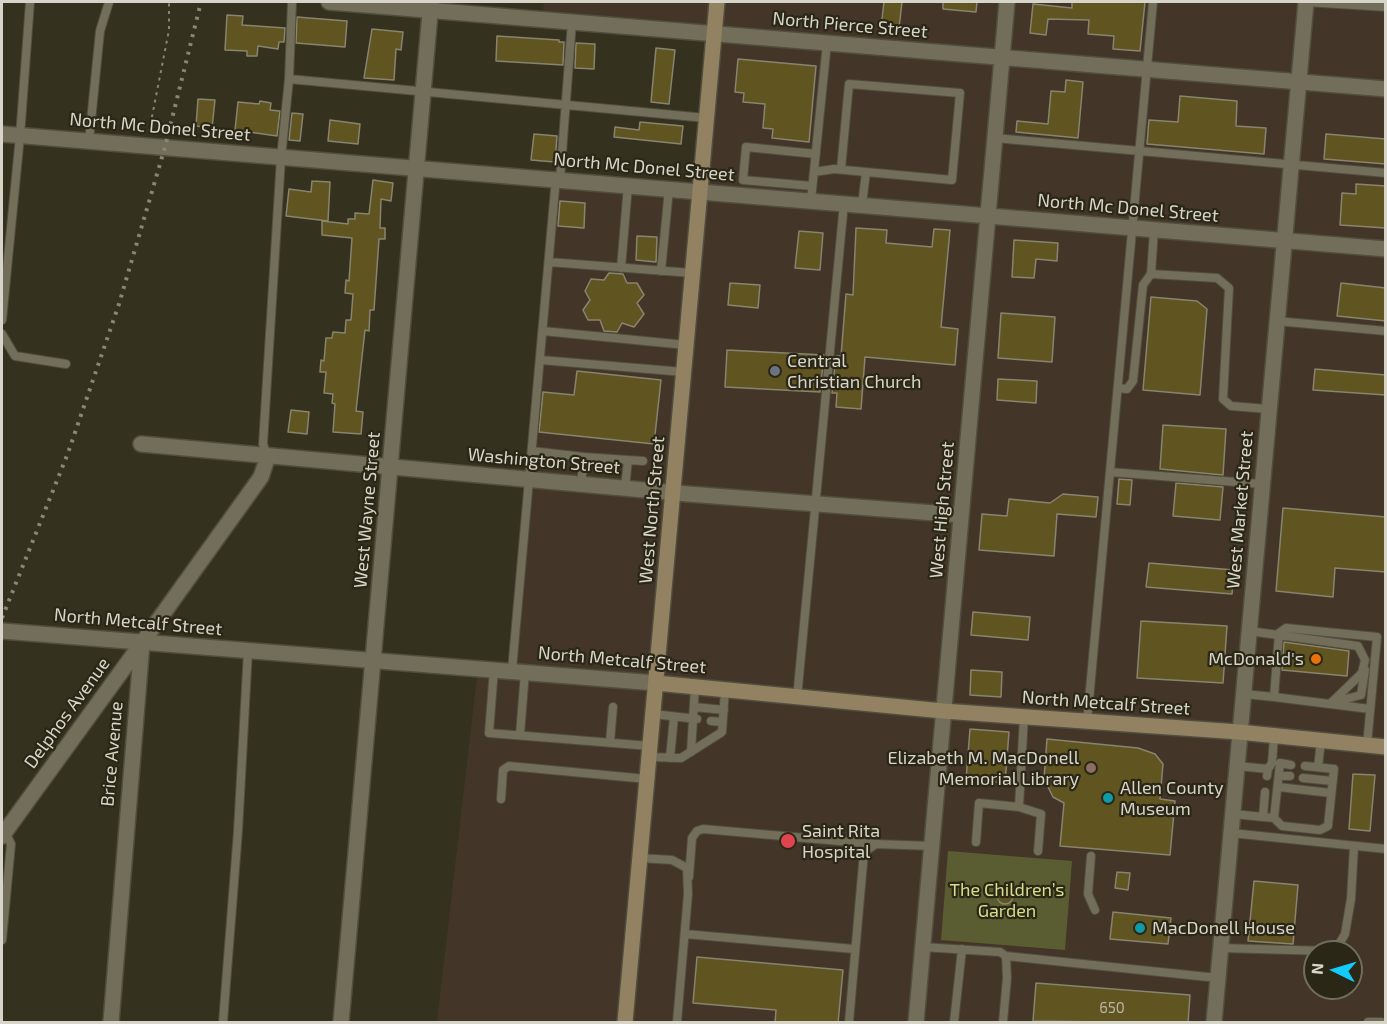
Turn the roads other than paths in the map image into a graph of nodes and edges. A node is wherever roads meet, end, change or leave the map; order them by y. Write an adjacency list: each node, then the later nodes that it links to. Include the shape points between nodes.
1 (30, 2): 23 (lane)
2 (109, 2): 25 (lane, via 100,31)
3 (292, 2): 16 (lane)
4 (329, 2): 9 (street, North Pierce Street)
5 (717, 2): 12 (main road, West North Street)
6 (1007, 2): 14 (street, West High Street)
7 (1153, 2): 15 (lane)
8 (1306, 2): 10 (lane); 17 (street, West Market Street)
9 (431, 6): 11 (street, North Pierce Street); 19 (street, West Wayne Street)
10 (1386, 7)
11 (572, 22): 12 (street, North Pierce Street); 20 (lane)
12 (714, 34): 13 (street, North Pierce Street); 21 (main road, West North Street)
13 (827, 43): 14 (street, North Pierce Street); 27 (lane)
14 (1002, 57): 15 (street, North Pierce Street); 24 (street, West High Street)
15 (1147, 69): 17 (street, North Pierce Street); 26 (lane)
16 (289, 79): 19 (lane); 28 (lane)
17 (1297, 82): 18 (street, North Pierce Street); 29 (street, West Market Street)
18 (1386, 89)
19 (423, 92): 20 (lane); 31 (street, West Wayne Street)
20 (565, 104): 21 (lane); 35 (lane)
21 (706, 118): 38 (main road, West North Street)
22 (2, 134): 23 (street, North Mc Donel Street)
23 (20, 136): 25 (street, North Mc Donel Street); 52 (lane)
24 (995, 138): 26 (lane); 42 (street, West High Street)
25 (89, 141): 28 (street, North Mc Donel Street)
26 (1139, 151): 29 (lane); 43 (lane)
27 (816, 154): 32 (lane); 39 (lane, via 746,147 743,180)
28 (281, 158): 31 (street, North Mc Donel Street); 65 (lane, via 263,444)
29 (1290, 164): 34 (lane); 45 (street, West Market Street)
30 (841, 169): 32 (lane); 33 (lane); 33 (lane, via 849,84 960,93 952,180)
31 (416, 170): 35 (street, North Mc Donel Street); 69 (street, West Wayne Street)
32 (814, 172): 39 (lane)
33 (866, 172): 41 (lane)
34 (1386, 173)
35 (558, 178): 36 (street, North Mc Donel Street); 47 (lane)
36 (628, 184): 37 (street, North Mc Donel Street); 48 (lane)
37 (669, 188): 38 (street, North Mc Donel Street); 49 (lane)
38 (700, 191): 39 (street, North Mc Donel Street); 50 (main road, West North Street)
39 (811, 193): 40 (street, North Mc Donel Street)
40 (844, 203): 41 (street, North Mc Donel Street); 76 (lane)
41 (862, 205): 42 (street, North Mc Donel Street)
42 (988, 216): 43 (street, North Mc Donel Street); 77 (street, West High Street)
43 (1132, 228): 44 (street, North Mc Donel Street); 61 (lane)
44 (1154, 230): 45 (street, North Mc Donel Street); 51 (lane)
45 (1283, 241): 46 (street, North Mc Donel Street); 53 (street, West Market Street)
46 (1386, 249)
47 (549, 261): 48 (lane); 54 (lane)
48 (621, 268): 49 (lane)
49 (661, 271): 50 (lane)
50 (692, 273): 57 (main road, West North Street)
51 (1151, 274): 61 (lane, via 1143,285 1133,381 1127,389); 62 (lane, via 1216,278 1229,288 1223,399 1231,406)
52 (2, 320)
53 (1276, 321): 55 (lane); 62 (street, West Market Street)
54 (543, 331): 57 (lane); 58 (lane)
55 (1386, 331)
56 (2, 334): 59 (lane, via 15,356)
57 (686, 345): 60 (main road, West North Street)
58 (541, 360): 60 (lane); 64 (lane)
59 (66, 364)
60 (684, 372): 75 (main road, West North Street)
61 (1118, 388): 70 (lane)
62 (1268, 410): 73 (street, West Market Street)
63 (141, 444): 65 (street, Washington Street)
64 (532, 452): 66 (lane); 71 (lane)
65 (268, 456): 69 (street, Washington Street); 81 (street, via 261,477)
66 (584, 457): 67 (lane); 72 (lane)
67 (628, 460): 68 (lane); 74 (lane)
68 (643, 461)
69 (390, 467): 71 (street, Washington Street); 83 (street, West Wayne Street)
70 (1110, 472): 73 (lane); 105 (lane)
71 (530, 479): 72 (street, Washington Street); 86 (lane)
72 (580, 484): 74 (street, Washington Street)
73 (1261, 484): 79 (street, West Market Street)
74 (625, 488): 75 (street, Washington Street)
75 (673, 492): 76 (street, Washington Street); 87 (main road, West North Street)
76 (815, 504): 77 (street, Washington Street); 92 (lane)
77 (961, 515): 98 (street, West High Street)
78 (2, 631): 81 (street, North Metcalf Street)
79 (1249, 631): 80 (lane); 90 (street, West Market Street)
80 (1279, 633): 84 (lane, via 1358,646); 91 (lane); 96 (lane, via 1286,628 1377,637)
81 (142, 643): 82 (street, North Metcalf Street); 135 (street, Delphos Avenue); 154 (street, Brice Avenue)
82 (248, 651): 83 (street, North Metcalf Street); 155 (lane)
83 (373, 660): 85 (street, North Metcalf Street); 156 (street, West Wayne Street)
84 (1365, 660): 93 (lane, via 1362,673); 93 (lane, via 1361,694)
85 (494, 669): 86 (street, North Metcalf Street); 107 (lane, via 489,733)
86 (519, 670): 87 (street, North Metcalf Street); 107 (lane)
87 (656, 683): 88 (main road, North Metcalf Street); 99 (main road, West North Street)
88 (695, 687): 89 (main road, North Metcalf Street); 95 (lane)
89 (726, 690): 92 (main road, North Metcalf Street); 97 (lane)
90 (1244, 694): 91 (lane); 106 (street, West Market Street)
91 (1274, 697): 93 (lane)
92 (797, 698): 98 (main road, North Metcalf Street)
93 (1332, 702): 96 (lane)
94 (613, 706): 110 (lane)
95 (694, 707): 97 (lane); 102 (lane)
96 (1370, 709): 111 (lane)
97 (723, 710): 104 (lane)
98 (943, 711): 100 (main road, North Metcalf Street); 138 (street, West High Street)
99 (653, 714): 101 (lane); 113 (main road, West North Street)
100 (1024, 716): 105 (main road, North Metcalf Street); 130 (lane)
101 (674, 717): 102 (lane); 115 (lane)
102 (695, 719): 114 (lane)
103 (711, 721): 104 (lane)
104 (722, 722): 114 (lane, via 722,732)
105 (1087, 722): 106 (main road, North Metcalf Street)
106 (1239, 732): 108 (main road, North Metcalf Street); 117 (street, West Market Street)
107 (520, 735): 110 (lane)
108 (1274, 737): 109 (main road, North Metcalf Street); 120 (lane)
109 (1321, 741): 111 (main road, North Metcalf Street); 119 (lane)
110 (610, 742): 113 (lane)
111 (1367, 745): 112 (main road, North Metcalf Street)
112 (1386, 747)
113 (650, 751): 115 (lane); 124 (main road, West North Street)
114 (691, 752): 115 (lane, via 681,758)
115 (670, 758)
116 (1291, 765): 120 (lane)
117 (1237, 766): 120 (lane); 131 (street, West Market Street)
118 (1305, 766): 119 (lane)
119 (1318, 767): 125 (lane, via 1334,769)
120 (1272, 768): 121 (lane)
121 (1279, 776): 122 (lane); 126 (lane)
122 (1290, 777)
123 (1303, 778): 125 (lane)
124 (647, 779): 129 (lane, via 509,766 503,770); 143 (main road, West North Street)
125 (1332, 781): 128 (lane)
126 (1278, 787): 128 (lane); 133 (lane)
127 (1265, 792): 132 (lane)
128 (1331, 793): 133 (lane, via 1328,826 1320,830 1282,826)
129 (501, 799)
130 (1019, 807): 136 (lane, via 979,803); 141 (lane, via 1041,814)
131 (1233, 814): 132 (lane); 134 (street, West Market Street)
132 (1263, 816): 133 (lane)
133 (1274, 818)
134 (1231, 833): 139 (lane); 149 (street, West Market Street)
135 (3, 834): 147 (lane, via 11,844)
136 (976, 842)
137 (876, 844): 138 (lane); 144 (lane, via 703,829 692,838); 150 (lane, via 864,852)
138 (932, 846): 148 (street, West High Street)
139 (1354, 846): 140 (lane); 149 (lane, via 1351,899 1345,934 1338,946 1327,951)
140 (1386, 849)
141 (1038, 851)
142 (1091, 856): 145 (lane, via 1088,894)
143 (640, 858): 144 (lane, via 682,863); 157 (main road, West North Street)
144 (689, 878): 146 (lane)
145 (1095, 910)
146 (685, 934): 150 (lane); 158 (lane)
147 (2, 940)
148 (923, 946): 151 (lane); 160 (street, West High Street)
149 (1221, 948): 153 (street, West Market Street)
150 (854, 949): 159 (lane)
151 (962, 949): 152 (lane, via 1000,952); 161 (lane)
152 (1006, 956): 153 (lane); 162 (lane)
153 (1218, 978): 163 (street, West Market Street)
154 (111, 1023)
155 (223, 1023)
156 (341, 1023)
157 (626, 1023)
158 (677, 1023)
159 (849, 1023)
160 (916, 1023)
161 (954, 1023)
162 (1003, 1023)
163 (1214, 1023)
164 (1368, 1023): 165 (lane)
165 (1381, 1023)

